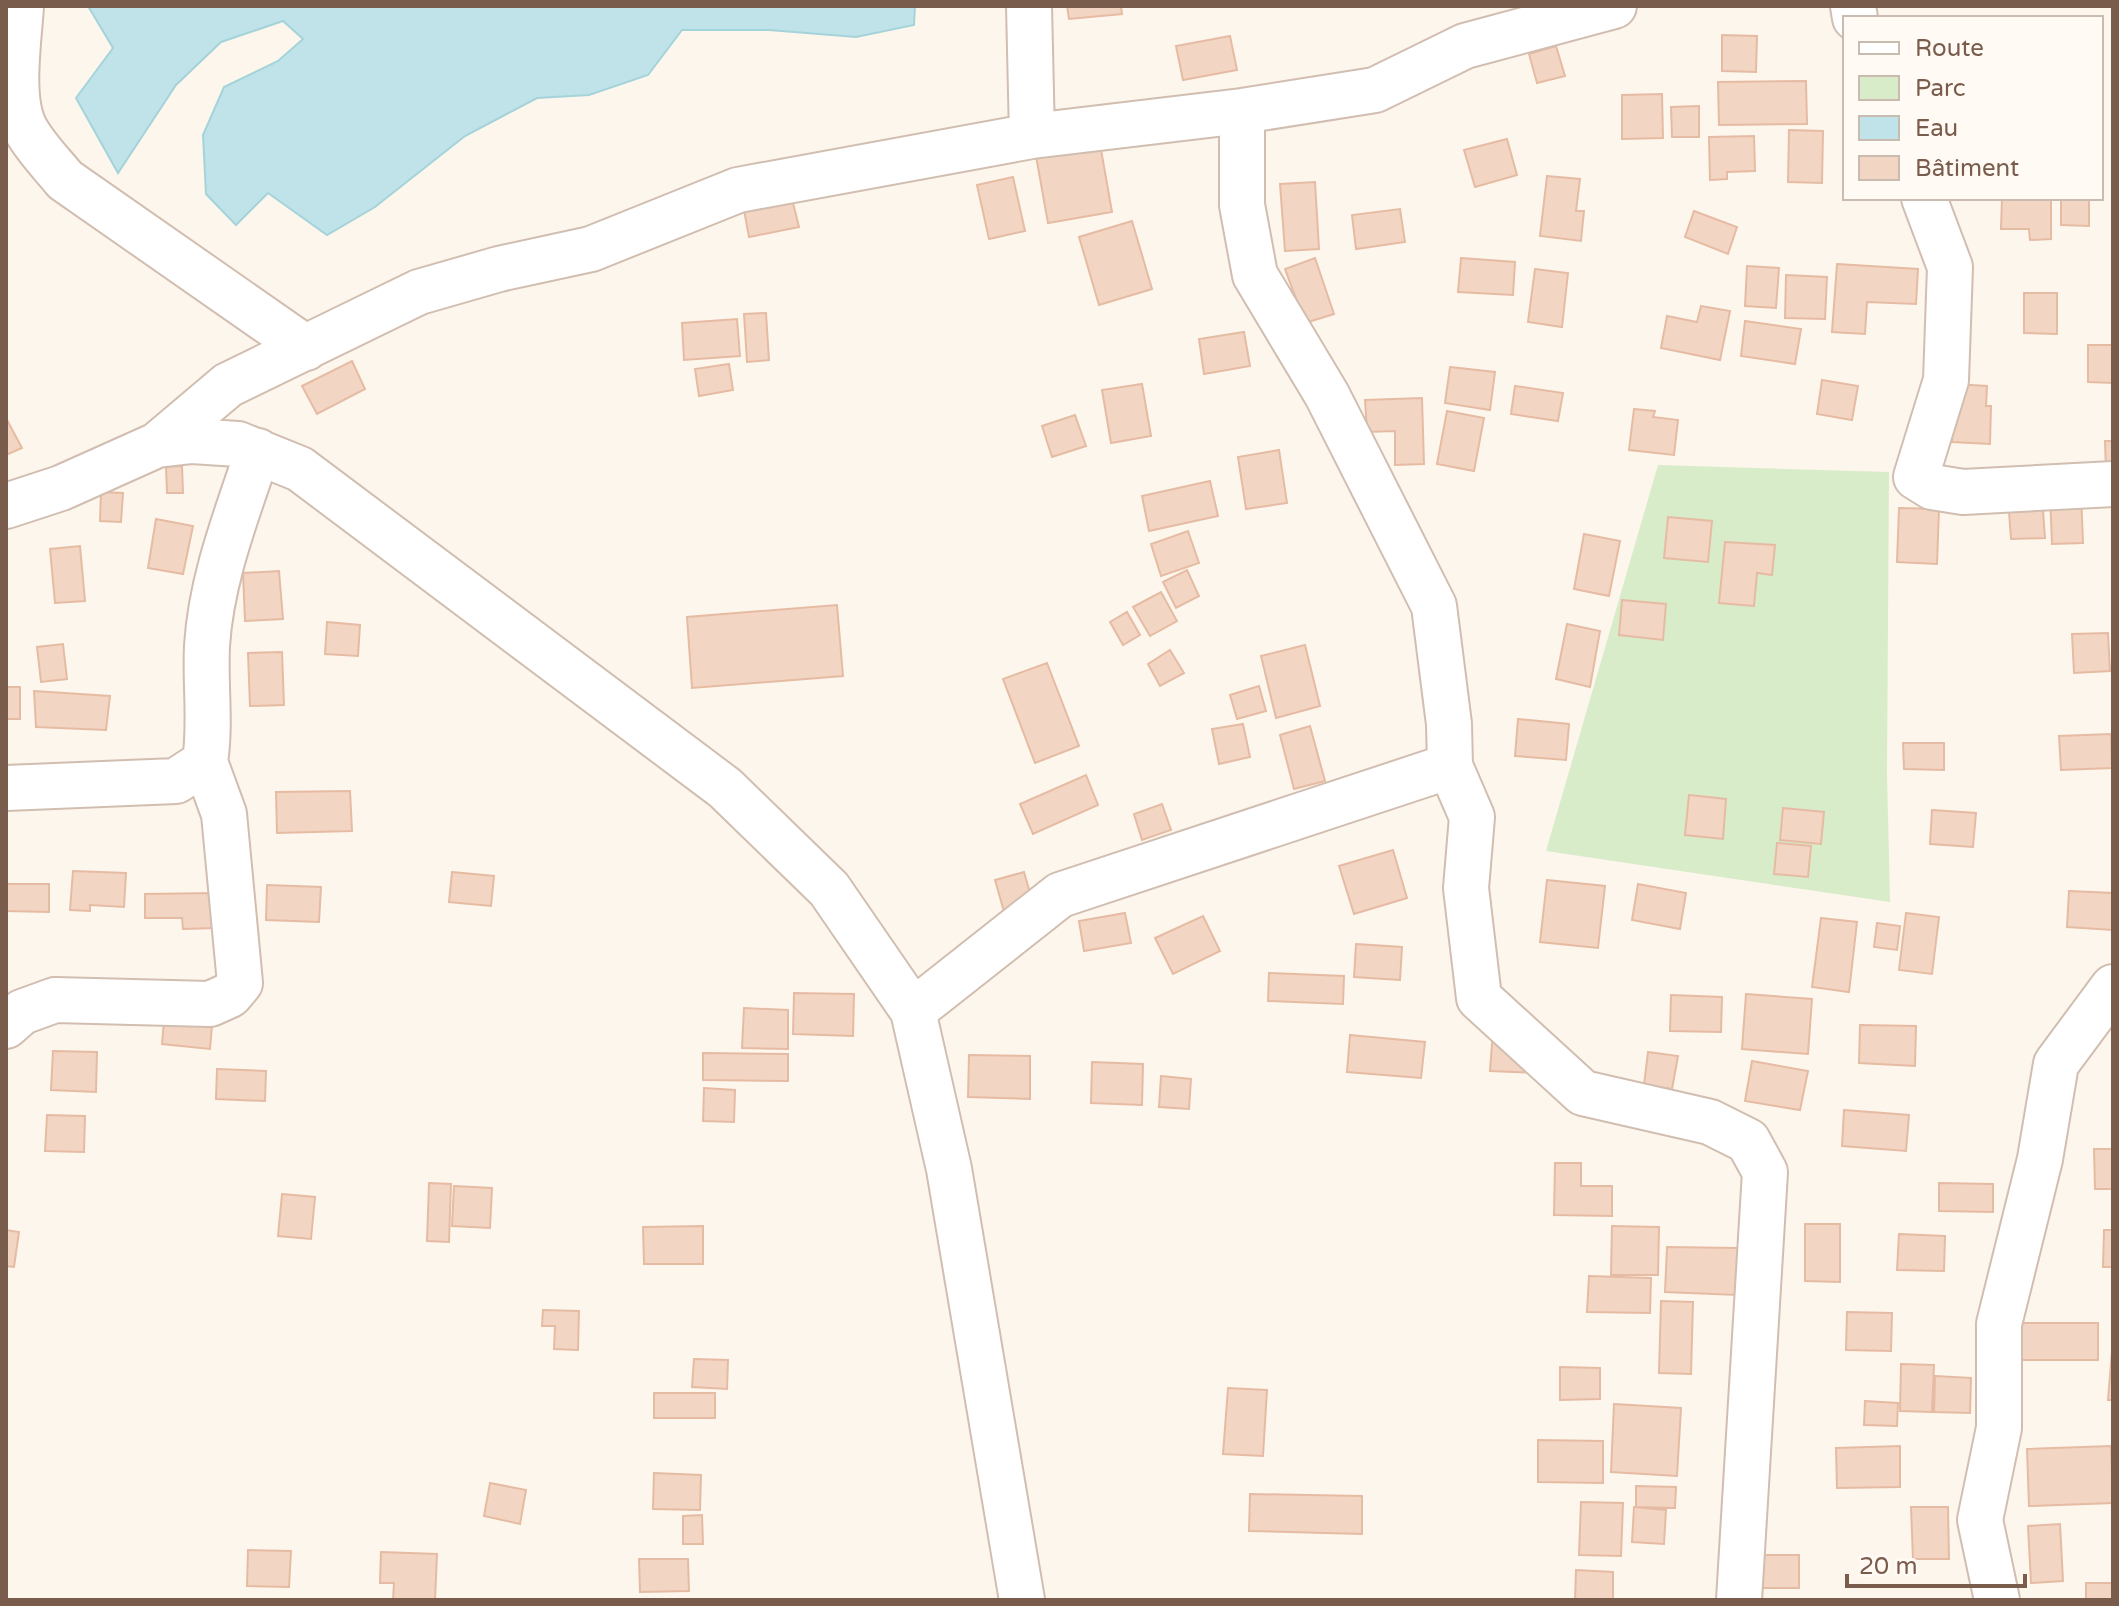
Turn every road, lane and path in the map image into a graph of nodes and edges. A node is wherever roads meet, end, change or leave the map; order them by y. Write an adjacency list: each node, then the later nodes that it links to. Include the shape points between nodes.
1 (21, 6): 5 (street)
2 (1029, 6): 7 (street)
3 (1614, 6): 4 (street)
4 (1472, 26): 6 (street, via 1375,90)
5 (12, 102): 9 (street, via 25,129 65,180)
6 (1242, 111): 7 (street); 15 (street, via 1242,205 1255,275 1327,395 1434,606)
7 (1032, 136): 9 (street, via 738,190 591,249 419,292)
8 (1925, 200): 12 (street, via 1950,267 1946,380 1916,477 1932,487 1963,492)
9 (306, 348): 10 (street, via 228,385)
10 (157, 445): 11 (street, via 192,441); 13 (street)
11 (258, 451): 14 (street, via 213,600); 18 (street, via 300,469 725,788 829,889)
12 (2113, 484)
13 (6, 506)
14 (205, 762): 16 (street, via 176,781); 19 (street, via 224,814 240,983 230,995 210,1004 55,1000 22,1012)
15 (1450, 766): 18 (street, via 1060,895); 21 (street, via 1472,817 1466,888 1479,998 1583,1093 1710,1122 1748,1141 1765,1172)
16 (6, 788)
17 (2113, 987): 22 (street, via 2056,1064 2040,1159 1999,1324 1999,1428 1980,1520)
18 (913, 1011): 20 (street, via 949,1169)
19 (6, 1026)
20 (1022, 1600)
21 (1739, 1600)
22 (1997, 1600)

